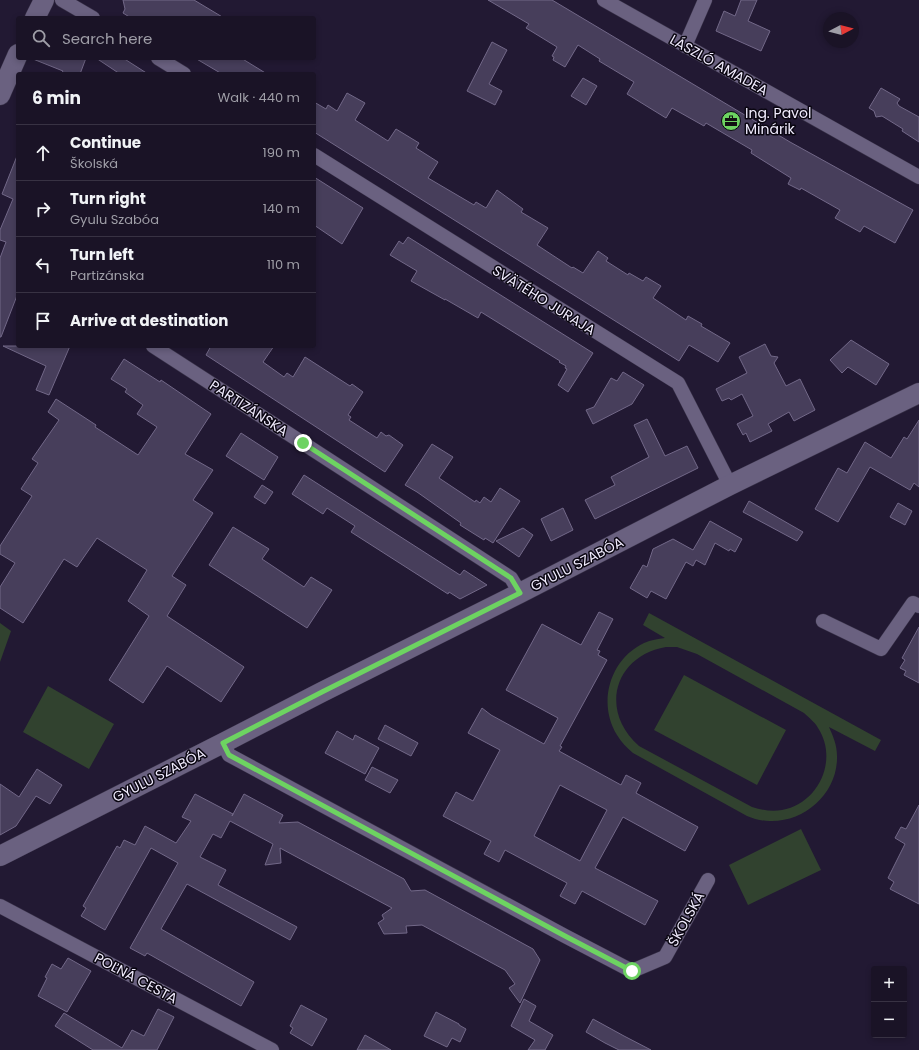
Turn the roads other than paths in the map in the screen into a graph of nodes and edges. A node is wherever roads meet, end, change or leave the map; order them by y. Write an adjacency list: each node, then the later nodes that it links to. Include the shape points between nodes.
1 (44, 0): 5 (street)
2 (62, 0): 6 (street)
3 (604, 0): 7 (street, LÁSZLÓ AMADEA)
4 (706, 0): 7 (street)
5 (36, 16)
6 (90, 16)
7 (685, 46): 13 (street, LÁSZLÓ AMADEA)
8 (16, 59): 11 (street)
9 (161, 60): 10 (street)
10 (181, 72)
11 (0, 95)
12 (316, 156): 16 (street, SVÄTÉHO JURAJA, via 678,383)
13 (919, 177)
14 (156, 348): 17 (street, PARTIZÁNSKA, via 511,578)
15 (919, 392): 16 (street, GYULU SZABÓA)
16 (730, 485): 17 (street, GYULU SZABÓA)
17 (520, 593): 20 (street, GYULU SZABÓA)
18 (919, 606): 19 (street, via 913,603 881,649)
19 (823, 621)
20 (223, 743): 21 (street, GYULU SZABÓA); 22 (street, ŠKOLSKÁ, via 229,755 632,971 665,957)
21 (0, 856)
22 (708, 880)
23 (0, 906): 24 (street, POĽNÁ CESTA)
24 (272, 1050)

